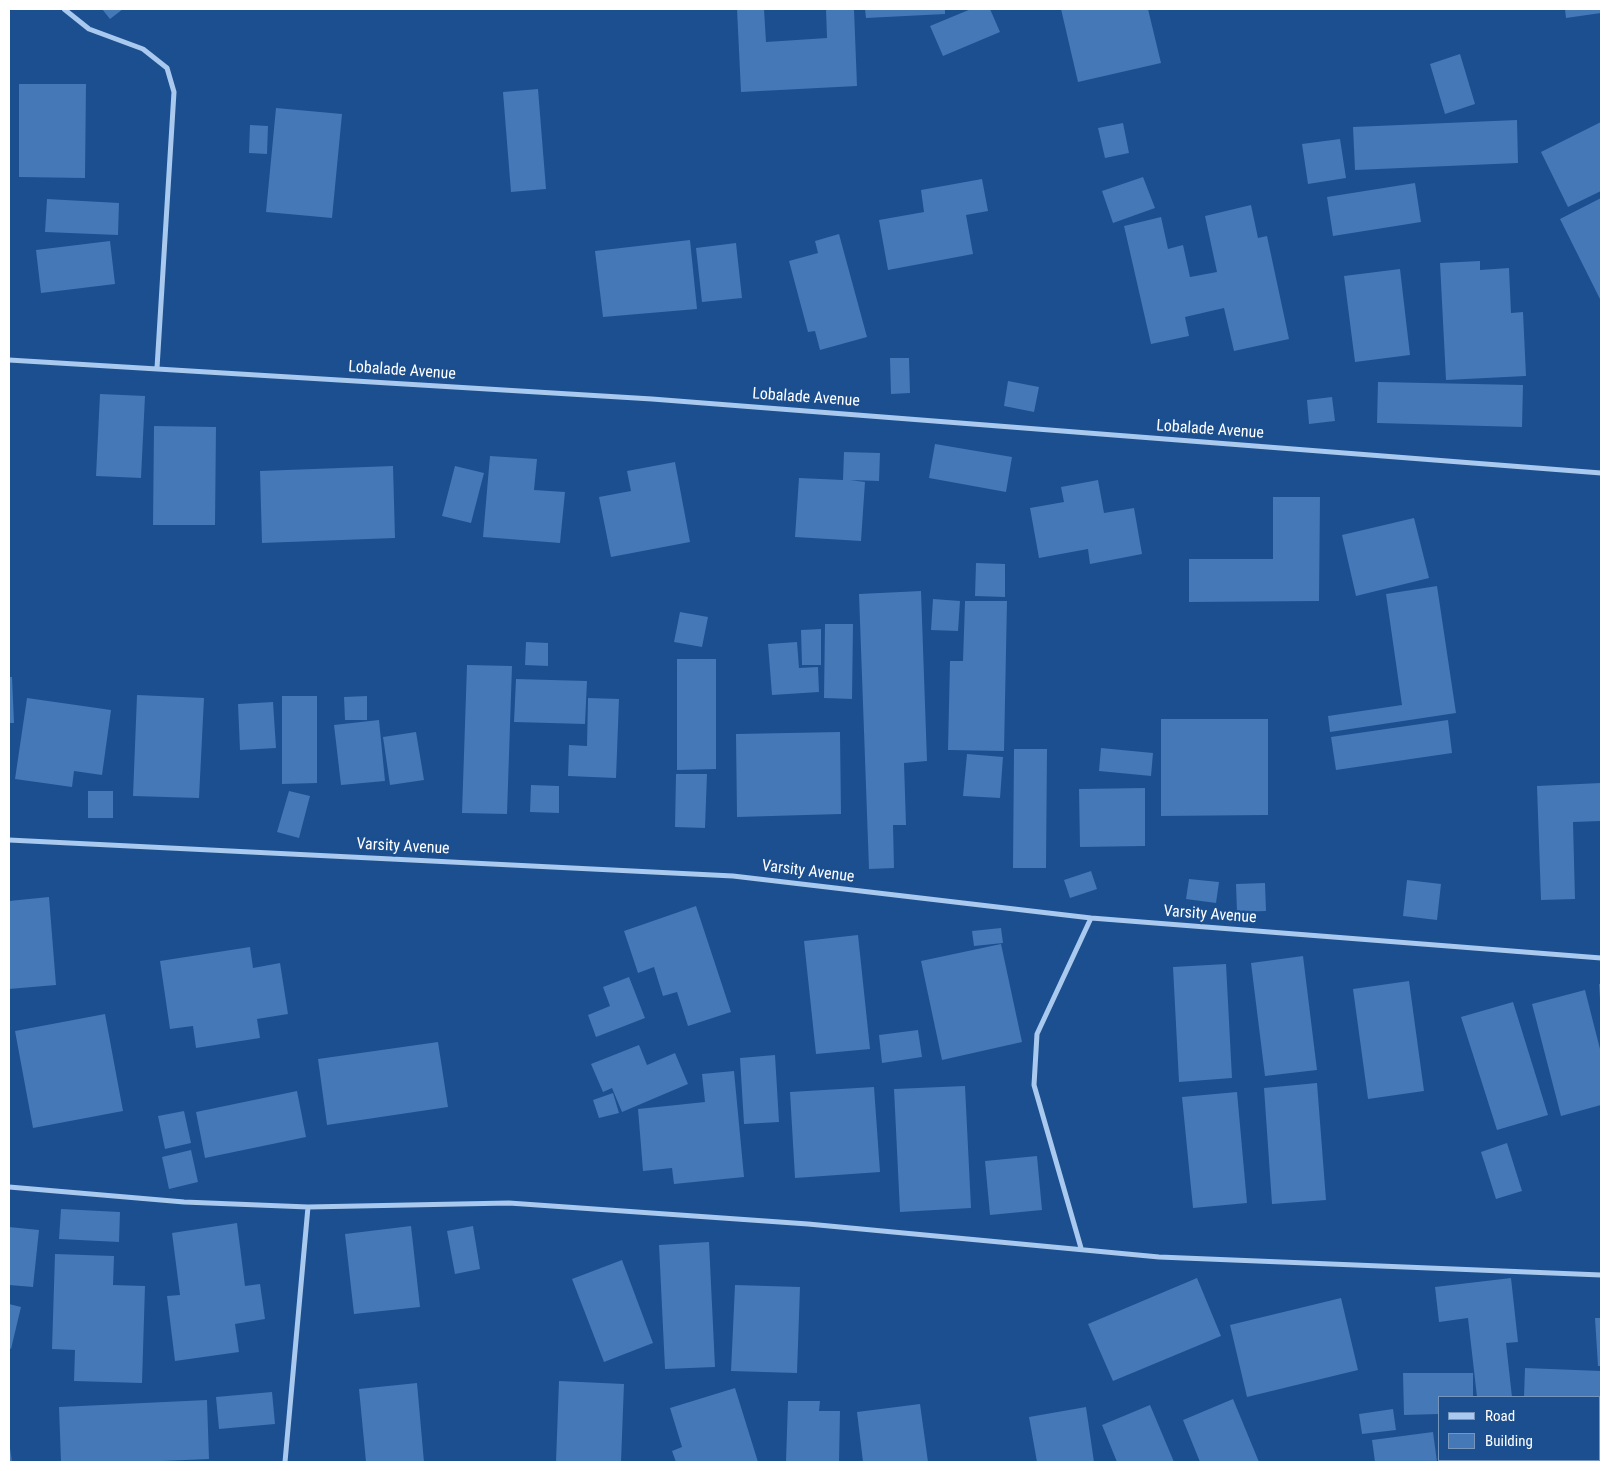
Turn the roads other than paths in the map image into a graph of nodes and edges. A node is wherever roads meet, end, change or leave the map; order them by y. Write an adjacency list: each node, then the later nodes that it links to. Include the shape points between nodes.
1 (64, 9): 3 (street, via 89,28 142,49 167,68 174,92)
2 (9, 360): 3 (street, Lobalade Avenue)
3 (157, 368): 4 (street, Lobalade Avenue, via 652,399)
4 (1601, 473)
5 (9, 840): 6 (street, Varsity Avenue, via 733,876)
6 (1091, 918): 7 (street, Varsity Avenue); 10 (street, via 1037,1034 1034,1085)
7 (1601, 958)
8 (9, 1187): 9 (street, via 184,1202)
9 (308, 1206): 10 (street, via 509,1203 808,1224); 12 (street)
10 (1081, 1248): 11 (street, via 1158,1257)
11 (1601, 1275)
12 (285, 1462)

